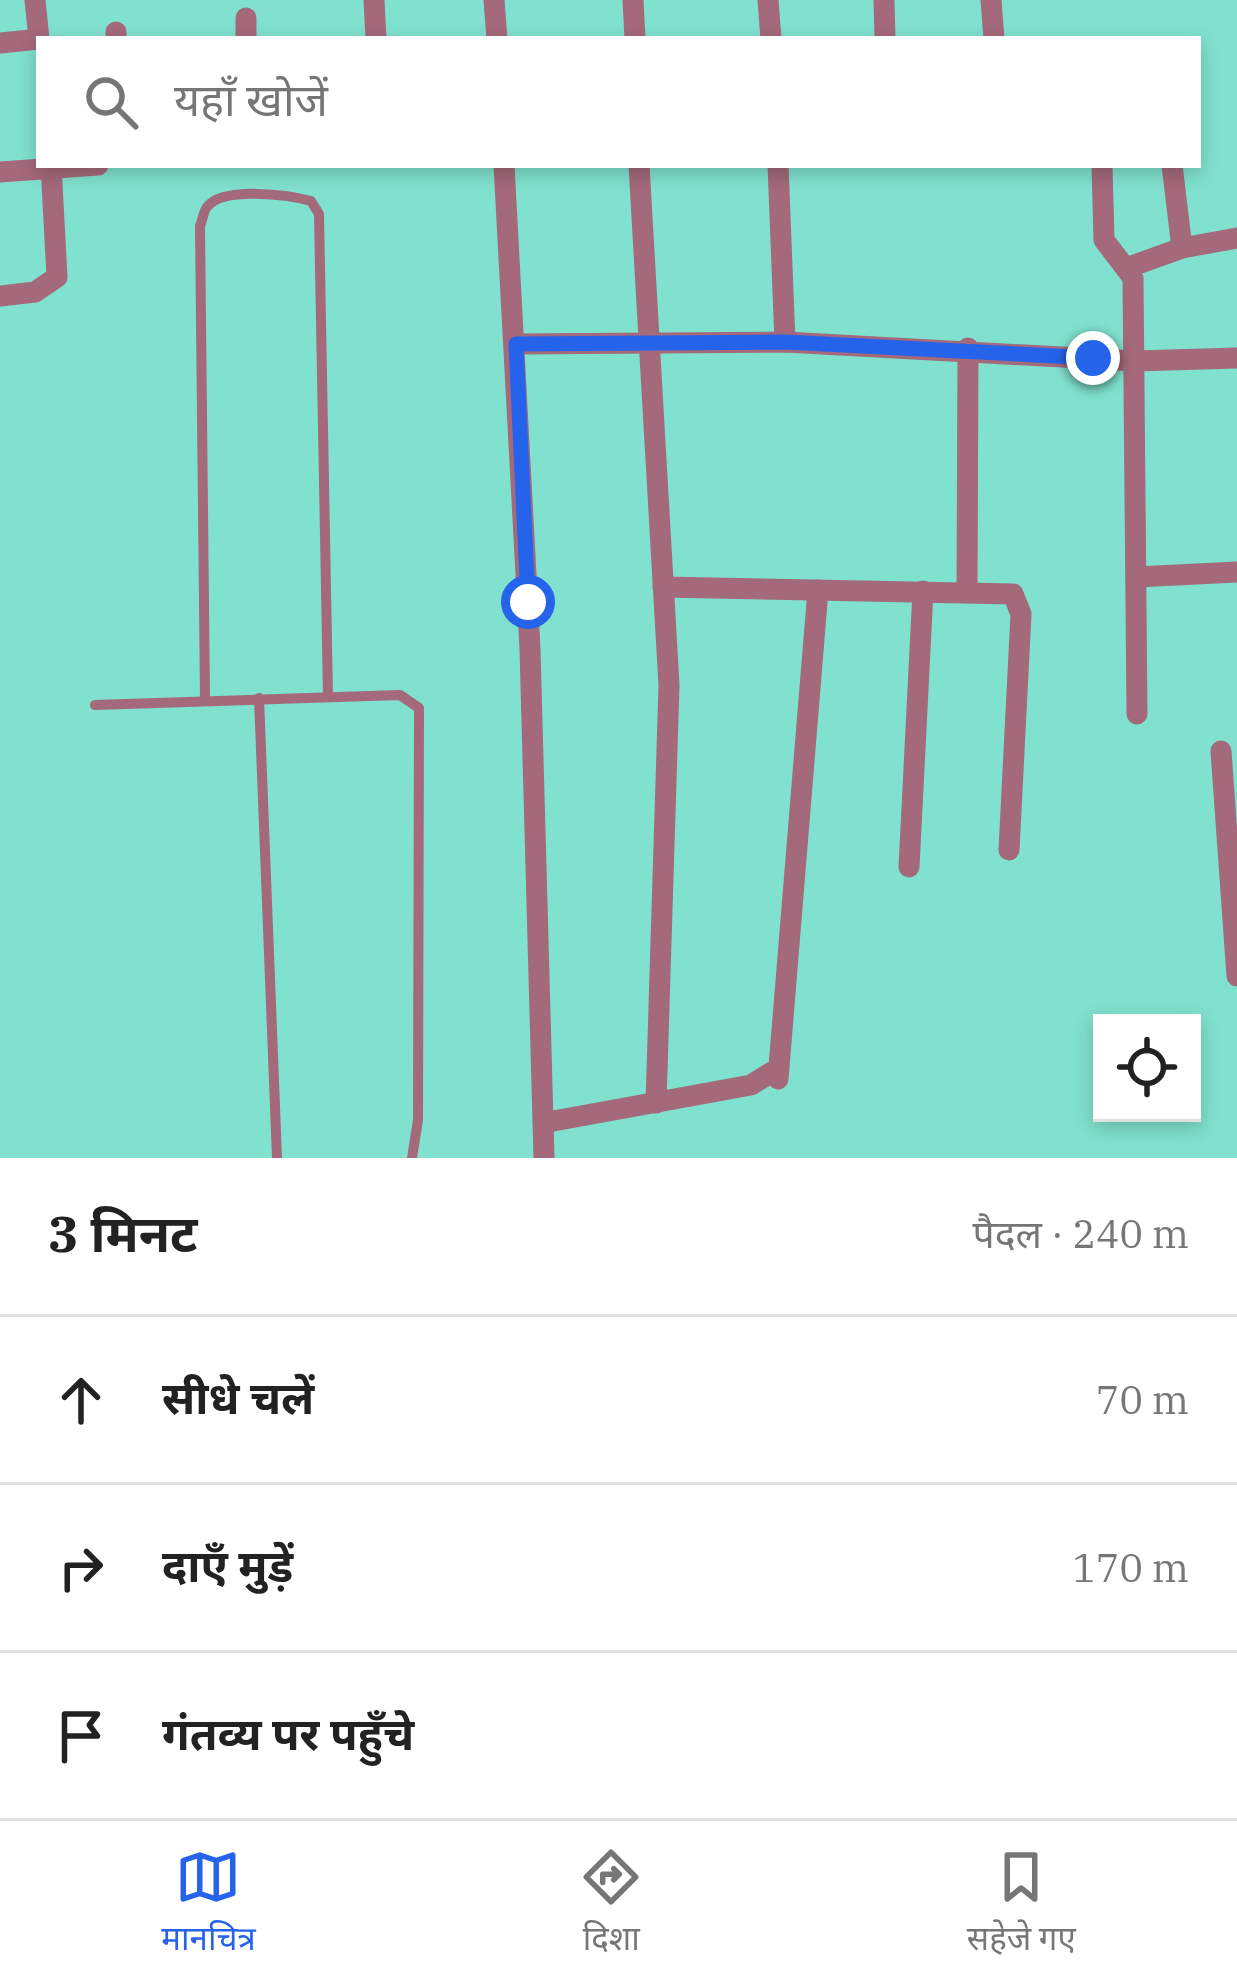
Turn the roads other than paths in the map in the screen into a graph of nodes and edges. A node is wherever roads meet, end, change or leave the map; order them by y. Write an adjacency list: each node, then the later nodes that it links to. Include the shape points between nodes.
1 (35, 0): 8 (street)
2 (374, 0): 9 (street)
3 (494, 0): 10 (street)
4 (633, 0): 11 (street)
5 (768, 0): 12 (street)
6 (884, 0): 13 (street)
7 (992, 0): 14 (street)
8 (39, 36)
9 (376, 36)
10 (496, 36)
11 (634, 36)
12 (771, 36)
13 (885, 36)
14 (994, 36)
15 (36, 39): 16 (street)
16 (0, 43)
17 (36, 168): 24 (street)
18 (51, 168): 28 (street, via 57,277 35,292)
19 (504, 168): 31 (street)
20 (639, 168): 29 (street)
21 (778, 168): 30 (street)
22 (1102, 168): 27 (street, via 1104,241)
23 (1172, 168): 26 (street)
24 (0, 172)
25 (1237, 238): 26 (street)
26 (1183, 248): 27 (street)
27 (1130, 267): 34 (street)
28 (0, 296)
29 (651, 340): 30 (street); 31 (street); 37 (street)
30 (785, 342): 32 (street)
31 (516, 344): 55 (street)
32 (968, 348): 34 (street); 40 (street)
33 (1237, 358): 34 (street)
34 (1135, 361): 36 (street)
35 (1237, 572): 36 (street)
36 (1136, 577): 45 (street)
37 (663, 587): 38 (street); 51 (street, via 670,745)
38 (818, 590): 39 (street); 51 (street, via 778,1079 772,1072 751,1085)
39 (923, 591): 40 (street); 49 (street)
40 (967, 592): 48 (street, via 1005,592 1020,602)
41 (328, 696): 42 (lane); 43 (lane, via 319,214 296,196 222,197 200,226); 54 (lane, via 400,695 418,707)
42 (259, 698): 43 (lane); 53 (lane)
43 (205, 700): 44 (lane)
44 (95, 705)
45 (1137, 714)
46 (1221, 751): 47 (street)
47 (1232, 812): 50 (street)
48 (1010, 850)
49 (909, 866)
50 (1237, 976)
51 (656, 1103): 52 (street)
52 (548, 1122)
53 (277, 1158)
54 (412, 1158)
55 (544, 1158)

